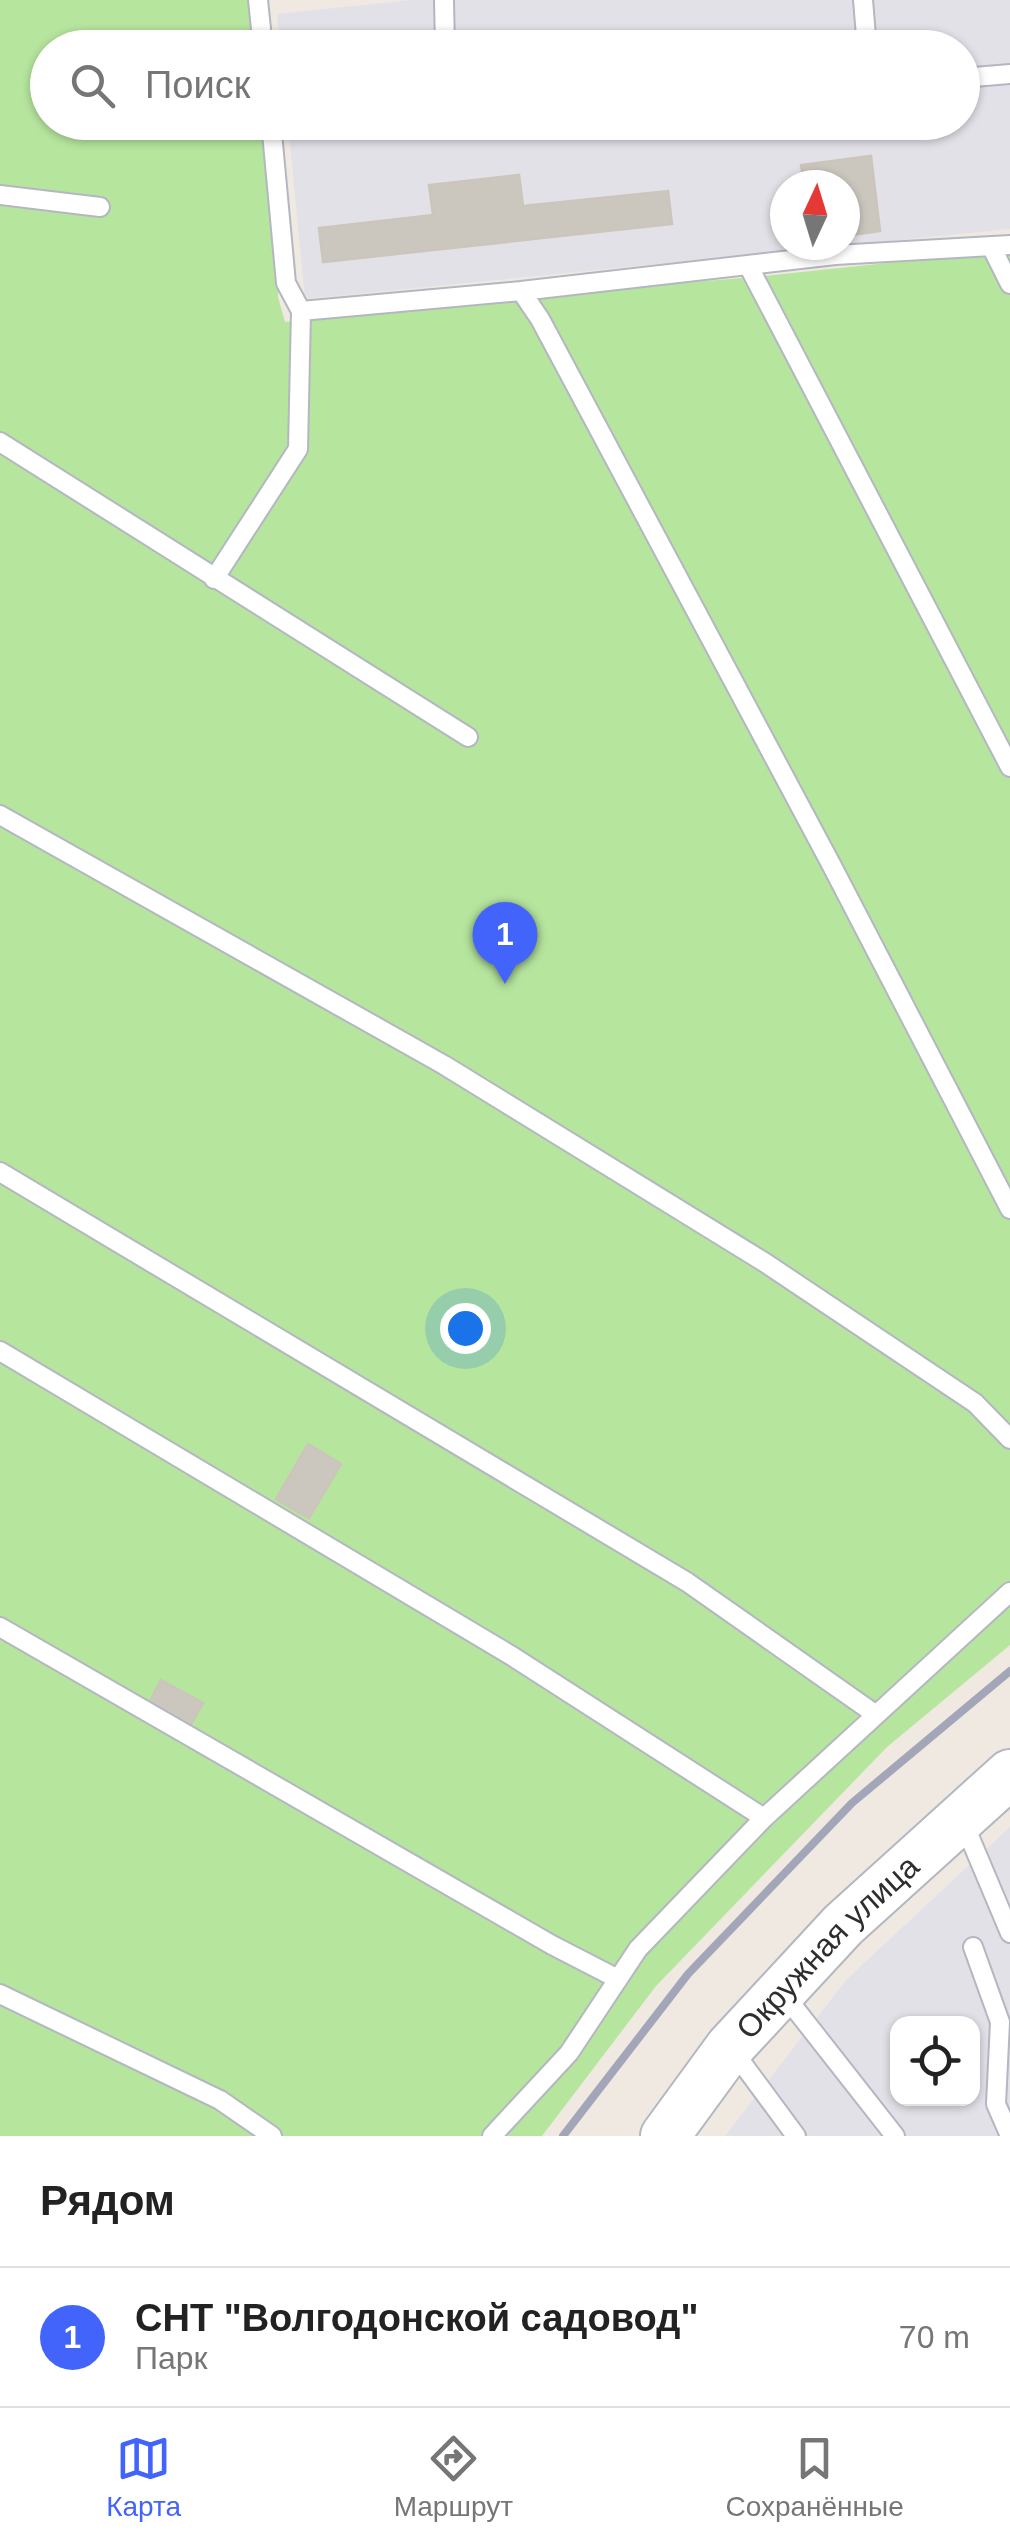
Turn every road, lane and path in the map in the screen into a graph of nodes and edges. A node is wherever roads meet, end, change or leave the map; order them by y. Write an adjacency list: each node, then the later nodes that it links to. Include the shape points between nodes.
1 (258, 0): 4 (lane)
2 (444, 0): 5 (lane)
3 (863, 0): 6 (lane)
4 (261, 30)
5 (445, 30)
6 (866, 30)
7 (1010, 74): 8 (lane)
8 (980, 76)
9 (273, 140): 16 (lane, via 286,283)
10 (0, 196): 11 (lane)
11 (100, 207)
12 (1001, 246): 13 (lane); 14 (lane)
13 (749, 267): 15 (lane); 20 (lane)
14 (1010, 284)
15 (521, 291): 16 (lane); 23 (lane)
16 (301, 311): 18 (lane, via 298,449)
17 (0, 442): 18 (lane)
18 (214, 578): 19 (lane)
19 (468, 737)
20 (1010, 767)
21 (0, 814): 25 (lane, via 444,1065 764,1262 974,1403)
22 (0, 1172): 28 (lane, via 686,1582)
23 (1010, 1208)
24 (0, 1351): 30 (lane, via 512,1656)
25 (1010, 1439)
26 (1010, 1592): 28 (lane)
27 (0, 1627): 34 (lane)
28 (874, 1714): 30 (lane)
29 (1010, 1774): 31 (main road, Окружная улица)
30 (764, 1818): 34 (lane, via 638,1949)
31 (962, 1819): 32 (lane); 35 (main road, Окружная улица)
32 (1010, 1933)
33 (972, 1946): 43 (lane, via 1000,2022 996,2104)
34 (618, 1979): 39 (lane, via 569,2053)
35 (782, 1991): 37 (main road, Окружная улица); 42 (lane)
36 (0, 1994): 38 (lane, via 220,2100)
37 (730, 2048): 40 (main road, Окружная улица); 41 (lane)
38 (272, 2136)
39 (492, 2136)
40 (665, 2136)
41 (796, 2136)
42 (895, 2136)
43 (1010, 2136)

